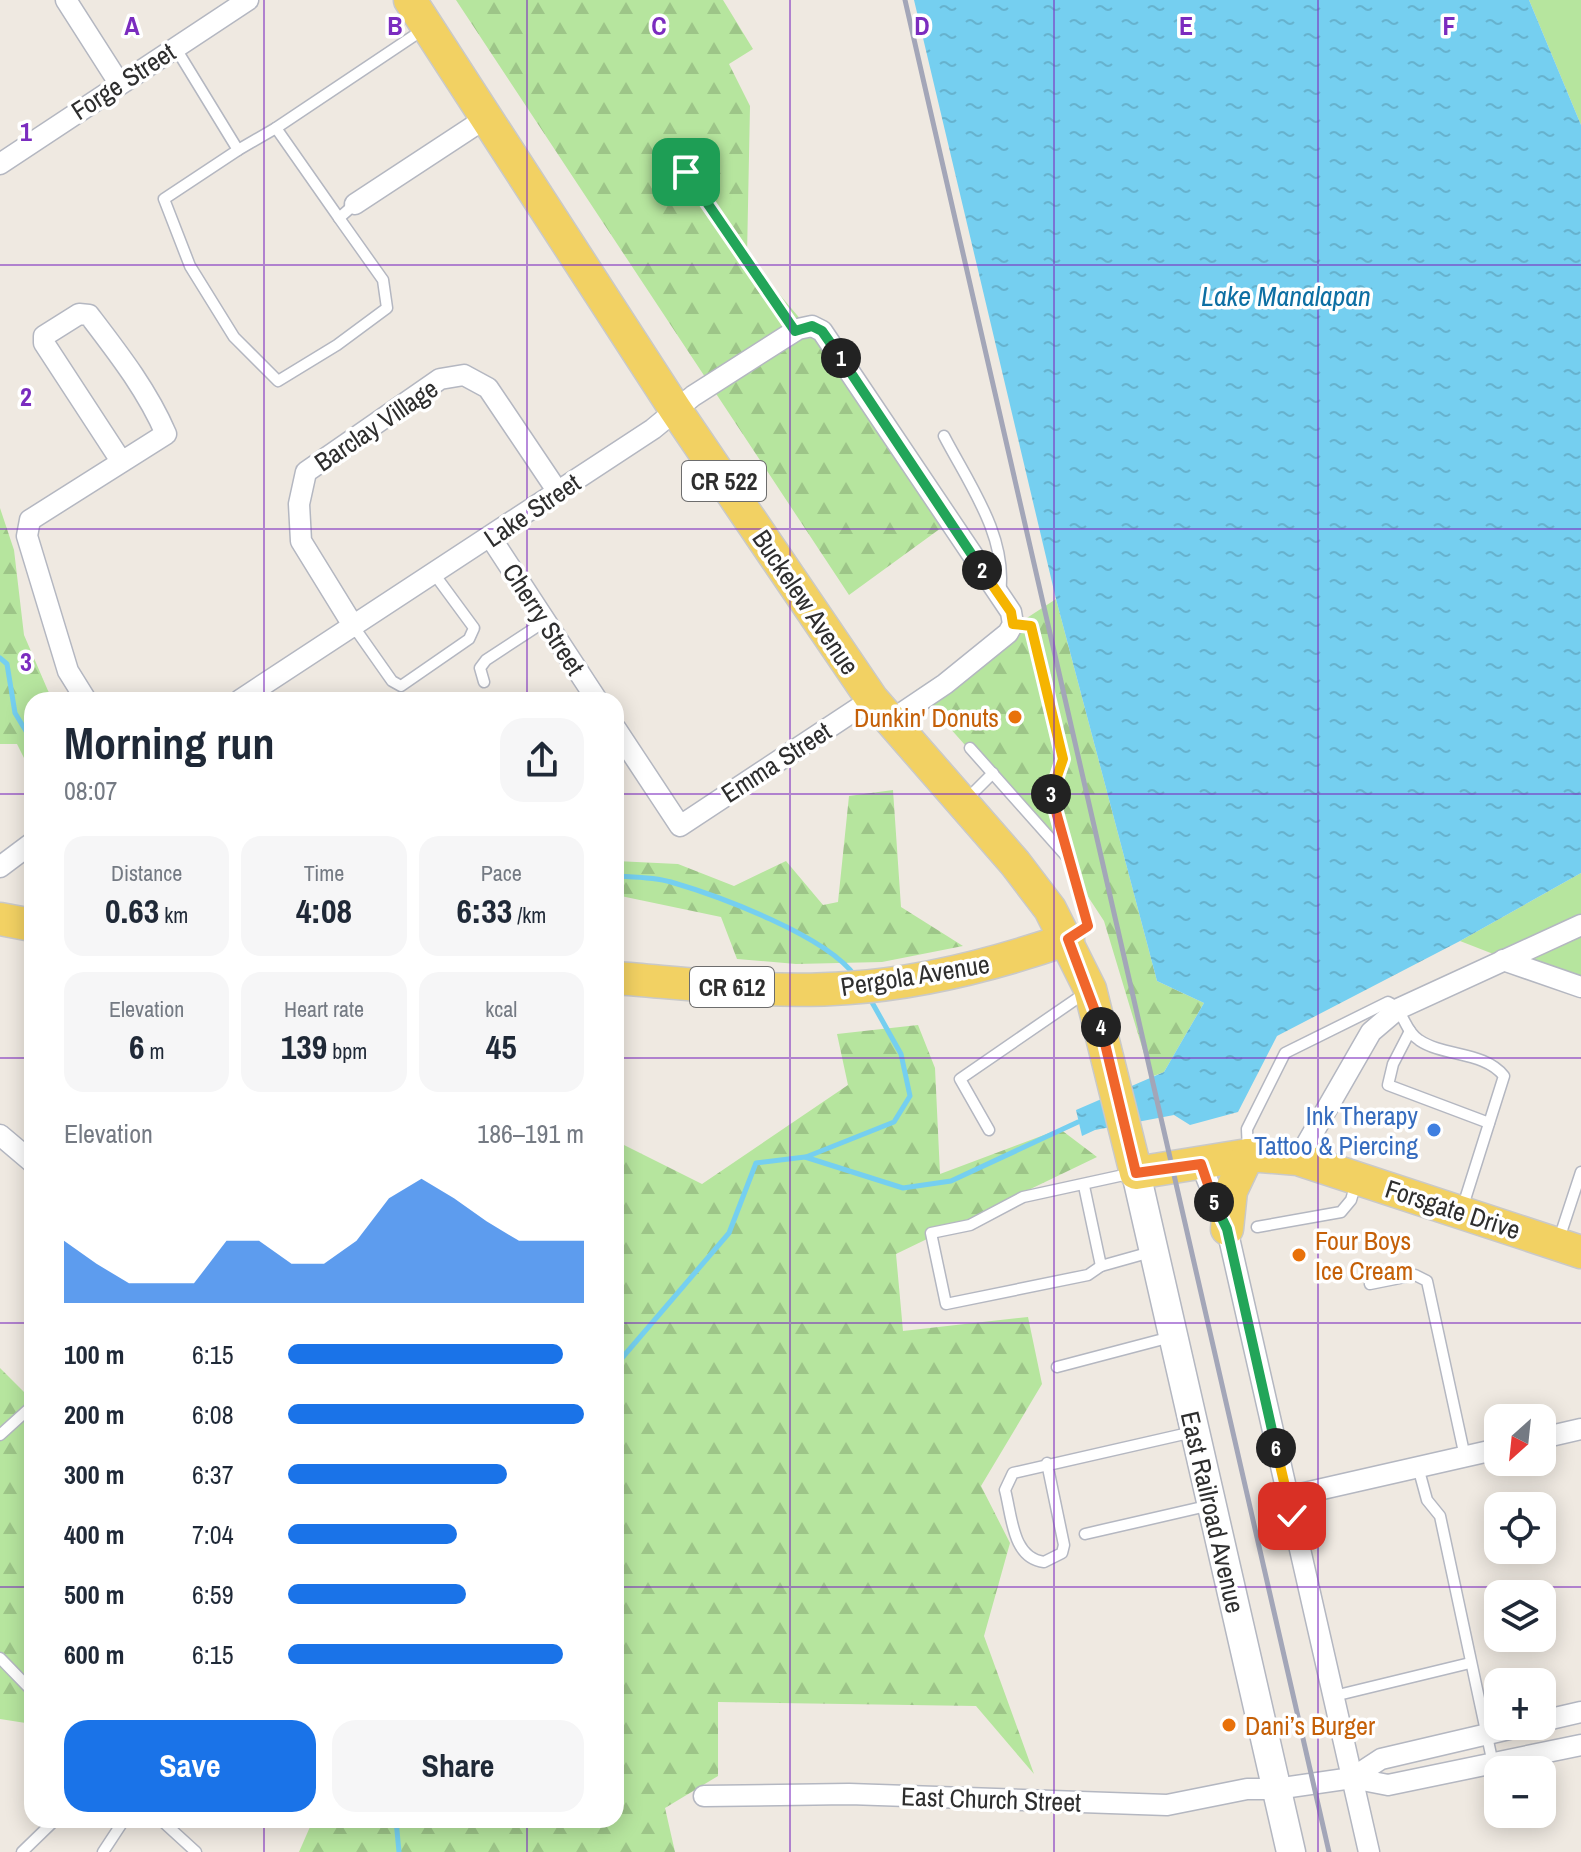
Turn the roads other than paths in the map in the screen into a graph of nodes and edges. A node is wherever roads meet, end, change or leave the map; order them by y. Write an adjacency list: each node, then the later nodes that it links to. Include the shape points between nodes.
1 (66, 0): 6 (street)
2 (248, 0): 5 (street, Forge Street)
3 (410, 0): 4 (main road, Buckelew Avenue / CR 522)
4 (427, 27): 7 (main road, Buckelew Avenue / CR 522); 8 (lane)
5 (175, 47): 6 (street, Forge Street); 9 (lane)
6 (119, 83): 10 (street, Forge Street)
7 (486, 118): 12 (street); 14 (main road, Buckelew Avenue / CR 522)
8 (276, 128): 9 (lane); 12 (lane)
9 (238, 150): 12 (lane, via 164,199 190,266 234,337 278,381 387,308 383,280)
10 (0, 164)
11 (686, 172): 13 (lane)
12 (347, 211)
13 (795, 331): 14 (street, Lake Street); 20 (street, via 812,326 822,331)
14 (675, 409): 17 (street, Lake Street); 28 (main road, Buckelew Avenue / CR 522)
15 (944, 436): 20 (lane, via 998,544 1003,572)
16 (121, 461): 16 (street, via 166,434 128,367 89,315 79,314 44,336 44,343); 25 (street, via 30,520 27,536 68,671)
17 (558, 492): 18 (street, Lake Street); 23 (street, Barclay Village, via 488,388 464,375 440,379 306,472 299,504 301,541)
18 (491, 538): 19 (street, Lake Street); 21 (street, Cherry Street)
19 (435, 575): 23 (street, Lake Street); 23 (lane, via 474,628 469,639 401,686)
20 (999, 595): 22 (street)
21 (547, 620): 24 (lane, via 486,660 480,668); 27 (street, Cherry Street)
22 (1013, 624): 28 (street, Emma Street, via 945,684); 34 (lane, via 1031,626 1063,759 1050,791)
23 (354, 627): 26 (street, Lake Street)
24 (484, 682)
25 (81, 692)
26 (252, 692)
27 (592, 692)
28 (881, 710): 29 (street, Emma Street, via 680,826); 32 (main road, Buckelew Avenue / CR 522)
29 (624, 741)
30 (970, 748): 31 (lane)
31 (993, 773): 32 (lane); 34 (lane)
32 (962, 804): 39 (main road, Buckelew Avenue / CR 522, via 1043,898)
33 (24, 849): 35 (street)
34 (1070, 861): 39 (lane, via 1088,926)
35 (0, 867)
36 (0, 919): 37 (main road)
37 (24, 924)
38 (1581, 925): 40 (street)
39 (1068, 939): 41 (main road, Pergola Avenue / CR 612, via 1007,960 895,984 741,988); 43 (main road, Buckelew Avenue / CR 522)
40 (1503, 960): 42 (street); 44 (street)
41 (624, 979)
42 (1581, 987)
43 (1090, 989): 47 (lane, via 960,1079); 54 (main road, Buckelew Avenue / CR 522)
44 (1398, 1009): 45 (lane); 50 (lane, via 1388,1002 1285,1053 1247,1129); 51 (street, via 1371,1032)
45 (1410, 1031): 46 (lane, via 1420,1042 1502,1073); 46 (lane, via 1388,1085)
46 (1489, 1123): 57 (lane)
47 (989, 1130)
48 (0, 1135): 49 (street)
49 (24, 1155)
50 (1248, 1155): 51 (main road, Forsgate Drive); 52 (main road, Forsgate Drive); 58 (main road, via 1231,1191)
51 (1298, 1159): 55 (main road, Forsgate Drive)
52 (1201, 1164): 54 (main road, Forsgate Drive); 58 (street)
53 (1581, 1172): 59 (lane)
54 (1136, 1173): 56 (lane); 60 (street, East Railroad Avenue / CR 522)
55 (1358, 1178): 57 (main road, Forsgate Drive); 58 (lane, via 1341,1212)
56 (1084, 1186): 61 (lane); 61 (lane, via 1023,1197 970,1225 931,1233 946,1304 1088,1275)
57 (1461, 1211): 59 (main road, Forsgate Drive)
58 (1242, 1228): 74 (street)
59 (1569, 1248)
60 (1153, 1251): 61 (lane); 63 (street, East Railroad Avenue / CR 522)
61 (1101, 1266)
62 (1370, 1284): 71 (lane, via 1415,1275 1427,1281)
63 (1173, 1336): 64 (lane); 67 (street, East Railroad Avenue / CR 522)
64 (1057, 1367)
65 (24, 1413): 68 (lane)
66 (1581, 1429): 69 (street)
67 (1195, 1431): 72 (lane); 75 (street, East Railroad Avenue / CR 522)
68 (0, 1435)
69 (1556, 1435)
70 (1484, 1452): 71 (street)
71 (1465, 1457): 73 (street)
72 (1047, 1463): 72 (lane, via 1013,1473 1005,1490 1021,1549 1044,1562 1062,1553 1064,1545)
73 (1418, 1467): 74 (street); 78 (lane, via 1427,1500 1440,1516)
74 (1287, 1497): 80 (street)
75 (1213, 1505): 76 (lane); 89 (street, East Railroad Avenue / CR 522)
76 (1085, 1534)
77 (0, 1658): 79 (lane)
78 (1470, 1663): 80 (lane); 83 (lane)
79 (24, 1683)
80 (1334, 1696): 88 (street)
81 (1581, 1712): 82 (street)
82 (1556, 1718)
83 (1484, 1726)
84 (1484, 1735): 88 (street, via 1381,1759)
85 (1581, 1745): 86 (street)
86 (1530, 1756)
87 (1484, 1766): 88 (street, via 1388,1785)
88 (1352, 1778): 89 (street, East Church Street); 98 (street)
89 (1276, 1789): 90 (street, East Church Street, via 1247,1789 1167,1805 849,1794); 97 (street, East Railroad Avenue / CR 522)
90 (704, 1796)
91 (47, 1828): 94 (lane)
92 (119, 1828): 95 (lane)
93 (170, 1828): 96 (lane)
94 (22, 1852)
95 (103, 1852)
96 (196, 1852)
97 (1291, 1852)
98 (1369, 1852)

